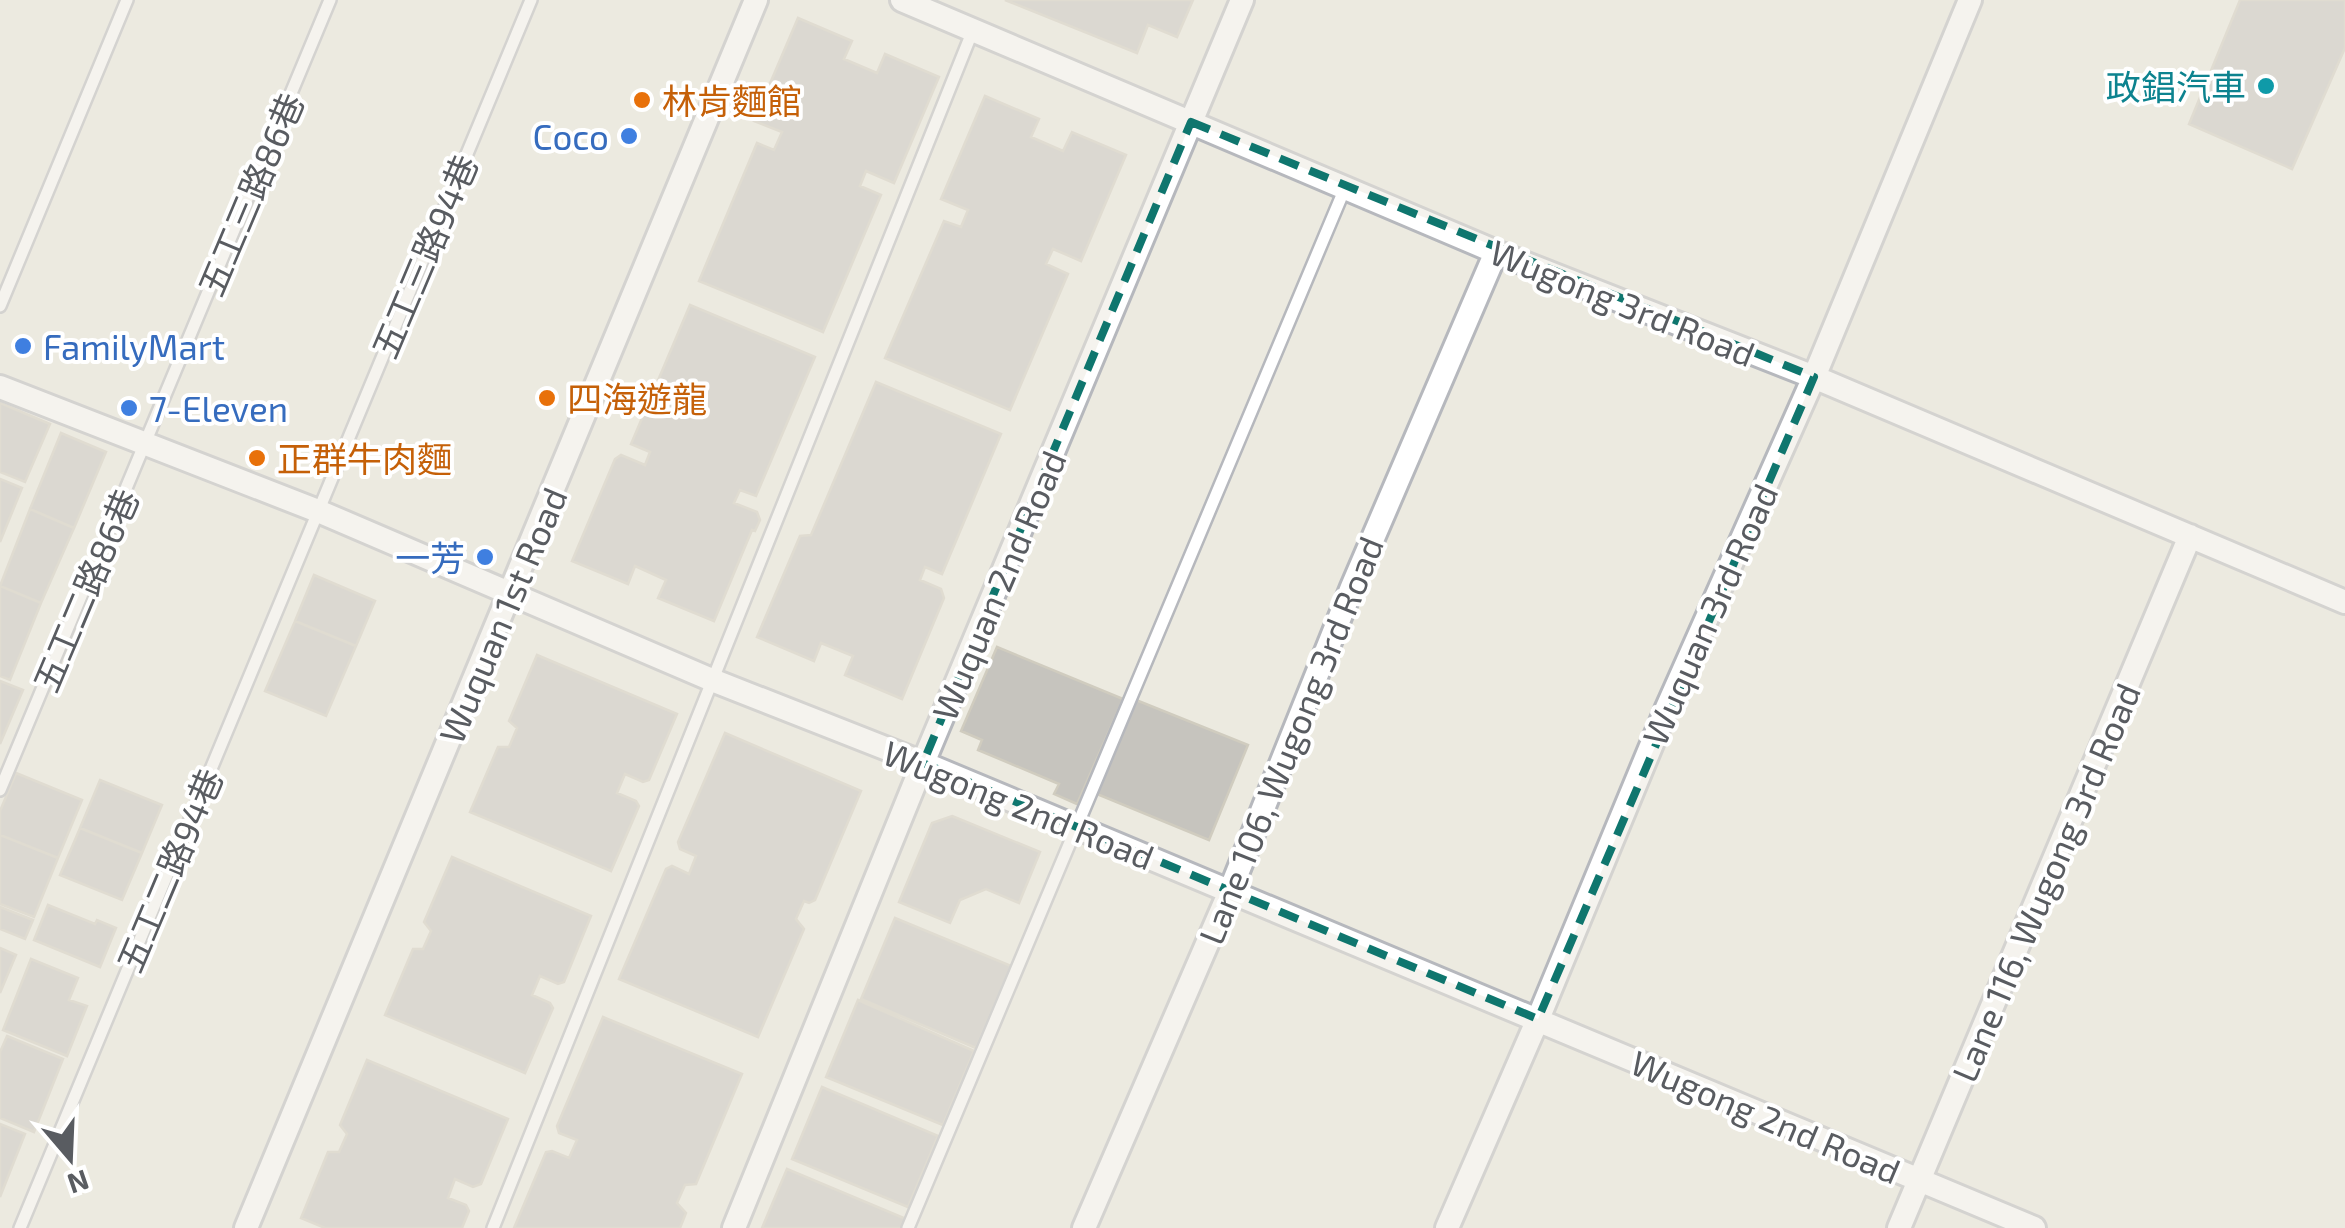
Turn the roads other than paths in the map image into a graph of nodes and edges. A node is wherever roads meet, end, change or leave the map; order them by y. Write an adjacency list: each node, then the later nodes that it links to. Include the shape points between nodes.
1 (127, 0): 12 (lane)
2 (330, 0): 15 (lane, 五工三路86巷)
3 (531, 0): 16 (lane, 五工三路94巷)
4 (756, 0): 18 (street, Wuquan 1st Road)
5 (902, 0): 8 (street, Wugong 3rd Road)
6 (1242, 0): 9 (street, Wuquan 2nd Road)
7 (1970, 0): 13 (street, Wuquan 3rd Road)
8 (973, 30): 9 (street, Wugong 3rd Road); 20 (lane)
9 (1190, 122): 10 (street, Wugong 3rd Road); 21 (street, Wuquan 2nd Road)
10 (1346, 188): 11 (street, Wugong 3rd Road); 23 (lane)
11 (1496, 252): 13 (street, Wugong 3rd Road); 24 (street, Lane 106, Wugong 3rd Road)
12 (0, 306)
13 (1814, 377): 17 (street, Wugong 3rd Road); 25 (street, Wuquan 3rd Road)
14 (0, 387): 15 (street, Wugong 2nd Road)
15 (146, 444): 16 (street, Wugong 2nd Road); 22 (lane, 五工二路86巷)
16 (318, 511): 18 (street, Wugong 2nd Road); 27 (lane, 五工二路94巷)
17 (2190, 536): 19 (street, Wugong 3rd Road); 26 (street, Lane 116, Wugong 3rd Road)
18 (512, 593): 20 (street, Wugong 2nd Road); 28 (street, Wuquan 1st Road)
19 (2345, 602)
20 (712, 680): 21 (street, Wugong 2nd Road); 29 (lane)
21 (923, 764): 23 (street, Wugong 2nd Road); 30 (street, Wuquan 2nd Road)
22 (0, 790)
23 (1076, 827): 24 (street, Wugong 2nd Road); 31 (lane)
24 (1230, 891): 25 (street, Wugong 2nd Road); 32 (street, Lane 106, Wugong 3rd Road)
25 (1538, 1019): 26 (street, Wugong 2nd Road); 33 (street, Wuquan 3rd Road)
26 (1919, 1182): 34 (street, Lane 116, Wugong 3rd Road); 35 (street, Wugong 2nd Road)
27 (20, 1228)
28 (246, 1228)
29 (494, 1228)
30 (734, 1228)
31 (908, 1228)
32 (1084, 1228)
33 (1447, 1228)
34 (1900, 1228)
35 (2034, 1228)

